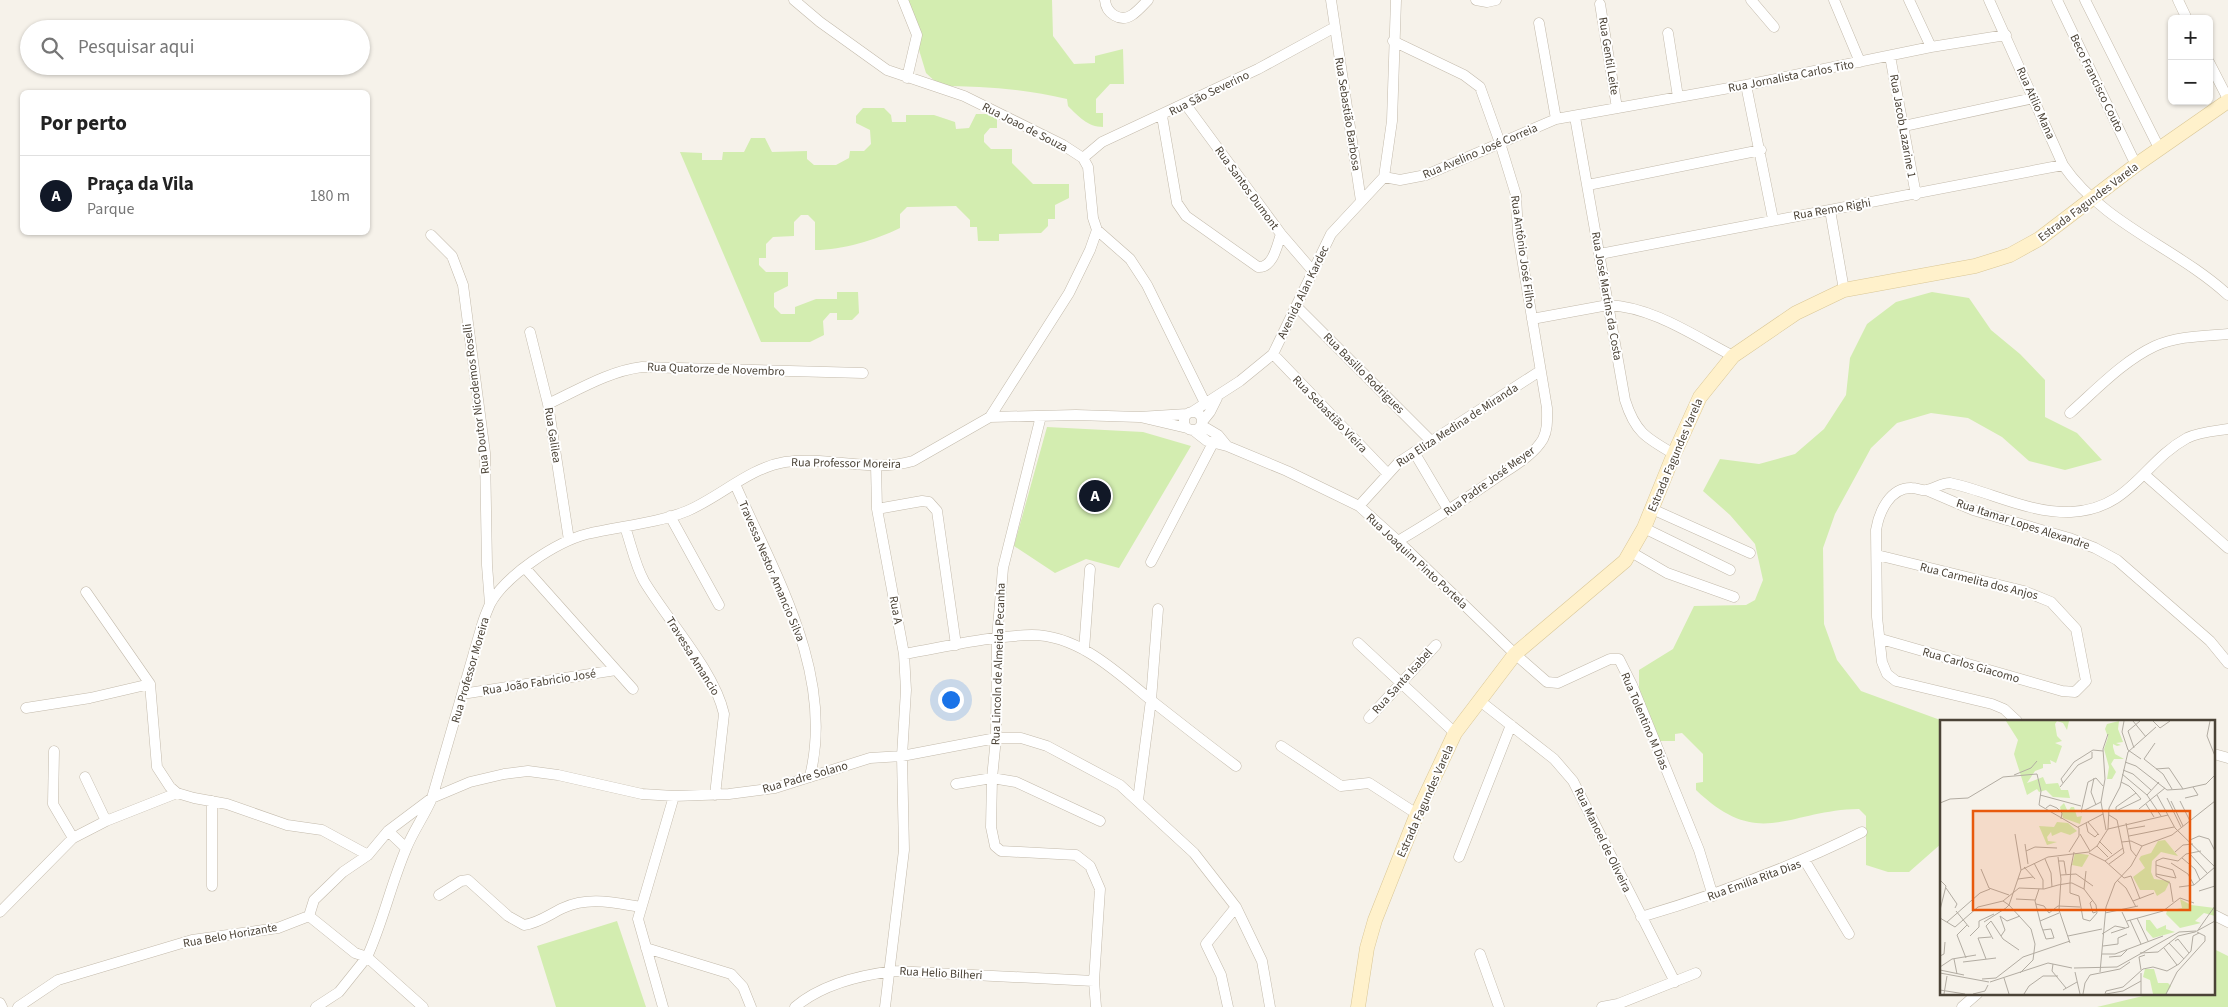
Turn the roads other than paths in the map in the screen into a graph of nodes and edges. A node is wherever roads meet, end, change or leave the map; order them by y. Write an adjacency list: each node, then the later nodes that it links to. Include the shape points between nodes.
1 (794, 0): 28 (street, Rua Joao de Souza, via 854,48 887,70)
2 (903, 0): 28 (street, via 918,35)
3 (1105, 0): 4 (street, via 1109,11 1116,17 1125,18 1133,15)
4 (1148, 0)
5 (1331, 0): 19 (street, Rua Sebastião Barbosa)
6 (1396, 0): 23 (street)
7 (1476, 0): 8 (street)
8 (1496, 0)
9 (1751, 0): 20 (street)
10 (1834, 0): 26 (street)
11 (1909, 0): 24 (street)
12 (1990, 0): 22 (street, Rua Atilio Mana)
13 (2057, 0): 44 (street, Beco Francisco Couto)
14 (2085, 0): 40 (street)
15 (2178, 0): 17 (street)
16 (1600, 4): 34 (street, Rua Gentil Leite)
17 (2185, 15)
18 (1539, 23): 37 (street)
19 (1335, 27): 33 (street, Rua São Severino); 49 (street, Rua Sebastião Barbosa)
20 (1774, 27)
21 (1668, 33): 30 (street)
22 (2006, 35): 24 (street, Rua Jornalista Carlos Tito); 31 (street, Rua Atilio Mana)
23 (1393, 41): 39 (street, Rua Antônio José Filho, via 1477,84); 45 (street, via 1392,121)
24 (1931, 47): 25 (street, Rua Jornalista Carlos Tito)
25 (1890, 56): 26 (street, Rua Jornalista Carlos Tito); 38 (street, Rua Jacob Lazarine 1)
26 (1860, 62): 29 (street, Rua Jornalista Carlos Tito)
27 (2213, 70): 32 (street)
28 (907, 78): 42 (street, Rua Joao de Souza, via 964,96)
29 (1746, 84): 30 (street, Rua Jornalista Carlos Tito); 41 (street)
30 (1678, 97): 34 (street, Rua Jornalista Carlos Tito)
31 (2034, 98): 38 (street); 43 (street, Rua Atilio Mana)
32 (2228, 100): 40 (street, Estrada Fagundes Varela)
33 (1186, 105): 35 (street, Rua São Severino); 53 (street, Rua Santos Dumont)
34 (1617, 108): 36 (street, Rua Jornalista Carlos Tito)
35 (1162, 116): 42 (street, Rua São Severino, via 1102,142); 53 (street, via 1173,189 1186,216 1258,267 1268,264)
36 (1575, 117): 37 (street, Rua Avelino José Correia); 46 (street, Rua José Martins da Costa)
37 (1556, 119): 39 (street, Rua Avelino José Correia)
38 (1904, 126): 47 (street, Rua Jacob Lazarine 1)
39 (1500, 143): 45 (street, Rua Avelino José Correia, via 1412,180); 61 (street, Rua Antônio José Filho, via 1516,195 1518,234)
40 (2160, 148): 44 (street, Estrada Fagundes Varela)
41 (1761, 150): 46 (street); 51 (street)
42 (1083, 158): 52 (street, via 1091,174 1093,218)
43 (2063, 165): 47 (street, Rua Remo Righi); 48 (street, Rua Atilio Mana)
44 (2136, 165): 48 (street, Estrada Fagundes Varela)
45 (1384, 177): 49 (street, Avenida Alan Kardec)
46 (1588, 185): 55 (street, Rua José Martins da Costa)
47 (1916, 195): 50 (street, Rua Remo Righi)
48 (2093, 199): 57 (street, Estrada Fagundes Varela, via 2039,239 1992,262); 58 (street, Rua Atilio Mana)
49 (1361, 201): 56 (street, Avenida Alan Kardec, via 1331,234)
50 (1830, 210): 51 (street, Rua Remo Righi); 57 (street)
51 (1772, 220): 55 (street, Rua Remo Righi)
52 (1097, 230): 69 (street, via 1125,254 1147,285); 75 (street, via 1069,293)
53 (1281, 234): 56 (street, Rua Santos Dumont)
54 (431, 235): 107 (street, Rua Doutor Nicodemos Roselli, via 452,256 463,285 485,453)
55 (1600, 254): 59 (street, Rua José Martins da Costa)
56 (1312, 270): 60 (street, Avenida Alan Kardec)
57 (1844, 290): 65 (street, Estrada Fagundes Varela, via 1796,314)
58 (2226, 292)
59 (1608, 305): 61 (street); 65 (street, via 1629,307 1657,317); 82 (street, Rua José Martins da Costa, via 1630,418 1644,437)
60 (1296, 306): 64 (street, Avenida Alan Kardec); 78 (street, Rua Basillo Rodrigues)
61 (1532, 319): 66 (street, Rua Antônio José Filho)
62 (530, 332): 70 (street, Rua Galilea)
63 (2228, 334): 72 (street, via 2177,339 2155,346 2127,364)
64 (1273, 354): 68 (street, Avenida Alan Kardec); 84 (street, Rua Sebastião Vieira)
65 (1732, 356): 82 (street, Estrada Fagundes Varela, via 1700,396)
66 (1540, 371): 78 (street, Rua Eliza Medina de Miranda); 91 (street, Rua Padre José Meyer, via 1547,424 1543,438 1523,460)
67 (863, 373): 70 (street, Rua Quatorze de Novembro, via 642,367 606,377)
68 (1216, 398): 69 (street); 76 (street, via 1210,412)
69 (1205, 403): 71 (street)
70 (548, 404): 95 (street, Rua Galilea)
71 (1190, 413): 74 (street, Rua Professor Moreira); 76 (street, via 1198,414); 76 (street, via 1184,420)
72 (2070, 413)
73 (1041, 416): 74 (street, Rua Professor Moreira); 75 (street, Rua Professor Moreira); 110 (street, Rua Lincoln de Almeida Pecanha, via 1003,568)
74 (1139, 417): 76 (street, Rua Professor Moreira)
75 (990, 418): 83 (street, Rua Professor Moreira, via 913,461 901,465)
76 (1196, 426): 79 (street, Rua Joaquim Pinto Portela, via 1202,439); 80 (street, Rua Joaquim Pinto Portela, via 1218,436)
77 (2227, 430): 85 (street, via 2188,438 2165,454)
78 (1431, 441): 81 (street, Rua Eliza Medina de Miranda)
79 (1213, 443): 80 (street, Rua Joaquim Pinto Portela); 101 (street)
80 (1227, 446): 88 (street, Rua Joaquim Pinto Portela)
81 (1414, 452): 84 (street, Rua Eliza Medina de Miranda); 91 (street)
82 (1674, 454): 90 (street, Estrada Fagundes Varela)
83 (876, 465): 86 (street, Rua Professor Moreira, via 813,460 788,462 761,469); 89 (street, Rua A)
84 (1387, 473): 88 (street, Rua Eliza Medina de Miranda)
85 (2146, 475): 87 (street, via 2111,502 2073,512 2031,508 1950,483); 97 (street)
86 (735, 484): 92 (street, Rua Professor Moreira); 137 (street, Travessa Nestor Amancio Silva, via 800,632 816,716)
87 (1926, 490): 100 (street, via 1906,488 1889,499 1878,519); 118 (street, Rua Itamar Lopes Alexandre, via 1973,510 2069,538 2117,560 2210,641)
88 (1358, 506): 96 (street, Rua Joaquim Pinto Portela)
89 (877, 509): 113 (street, via 922,501 929,502 936,511); 116 (street, Rua A)
90 (1652, 509): 94 (street, Estrada Fagundes Varela); 99 (street)
91 (1449, 510): 96 (street, Rua Padre José Meyer)
92 (670, 516): 93 (street, Rua Professor Moreira); 108 (street)
93 (625, 527): 95 (street, Rua Professor Moreira); 142 (street, Travessa Amancio, via 644,580 712,684 722,706 724,714)
94 (1644, 528): 98 (street, Estrada Fagundes Varela); 104 (street)
95 (569, 540): 102 (street, Rua Professor Moreira)
96 (1398, 540): 117 (street, Rua Joaquim Pinto Portela)
97 (2228, 548)
98 (1631, 552): 106 (street, via 1667,573); 117 (street, Estrada Fagundes Varela, via 1614,572)
99 (1750, 554)
100 (1877, 555): 111 (street, via 1877,617); 123 (street, Rua Carmelita dos Anjos, via 2024,591 2051,602 2076,629 2086,676 2078,691)
101 (1152, 562)
102 (526, 568): 107 (street, Rua Professor Moreira); 119 (street, Rua João Fabricio José)
103 (1090, 569): 115 (street)
104 (1730, 570)
105 (86, 592): 121 (street)
106 (1734, 597)
107 (490, 604): 124 (street, Rua Professor Moreira)
108 (719, 605)
109 (1158, 609): 125 (street)
110 (997, 639): 113 (street); 115 (street, via 1032,635 1060,639); 132 (street, Rua Lincoln de Almeida Pecanha)
111 (1881, 639): 123 (street, Rua Carlos Giacomo); 129 (street, via 1882,662 1887,674 1896,681 1992,704 2004,709)
112 (1358, 643): 120 (street)
113 (956, 645): 116 (street)
114 (1436, 645): 120 (street, Rua Santa Isabel)
115 (1084, 650): 125 (street)
116 (904, 654): 135 (street, Rua A, via 906,690)
117 (1514, 654): 126 (street, Estrada Fagundes Varela); 159 (street, Rua Tolentino M Dias, via 1552,683 1614,658 1619,659 1700,850)
118 (2228, 663)
119 (616, 670): 122 (street, Rua João Fabricio José); 124 (street, Rua João Fabricio José)
120 (1402, 683): 128 (street, Rua Santa Isabel); 131 (street)
121 (150, 684): 127 (street); 141 (street, via 157,767)
122 (633, 689)
123 (2062, 691)
124 (462, 694): 144 (street, Rua Professor Moreira)
125 (1151, 700): 136 (street); 145 (street)
126 (1480, 701): 130 (street, Rua Manoel de Oliveira); 131 (street, Estrada Fagundes Varela)
127 (26, 708)
128 (1369, 718)
129 (2016, 720)
130 (1512, 725): 155 (street); 165 (street, Rua Manoel de Oliveira, via 1554,759 1574,781)
131 (1455, 733): 147 (street, Estrada Fagundes Varela)
132 (996, 738): 135 (street, Rua Padre Solano); 139 (street, Rua Lincoln de Almeida Pecanha); 145 (street, Rua Padre Solano, via 1020,738 1047,746 1103,774)
133 (1281, 746): 147 (street, via 1341,786 1370,783)
134 (54, 751): 152 (street, via 53,804)
135 (902, 756): 137 (street, Rua Padre Solano, via 870,758); 171 (street, via 904,850)
136 (1236, 766)
137 (810, 776): 142 (street, Rua Padre Solano, via 775,788)
138 (85, 777): 148 (street)
139 (992, 778): 140 (street); 149 (street, via 1022,784); 173 (street, Rua Lincoln de Almeida Pecanha, via 991,827 998,850 1076,855 1090,866 1100,889)
140 (956, 784)
141 (177, 793): 146 (street); 148 (street)
142 (715, 795): 143 (street, Rua Padre Solano)
143 (674, 796): 144 (street, Rua Padre Solano, via 610,788 528,770 470,782); 160 (street)
144 (432, 798): 150 (street); 153 (street, Rua Professor Moreira)
145 (1138, 800): 161 (street, Rua Padre Solano, via 1194,853)
146 (212, 801): 154 (street, via 287,825 322,830); 157 (street)
147 (1417, 814): 188 (street, Estrada Fagundes Varela, via 1375,920)
148 (106, 820): 152 (street)
149 (1100, 821)
150 (388, 831): 153 (street); 154 (street)
151 (1862, 832): 156 (street, Rua Emilia Rita Dias)
152 (73, 838): 162 (street)
153 (406, 848): 170 (street, Rua Professor Moreira)
154 (368, 856): 163 (street, via 344,872 314,900)
155 (1458, 857)
156 (1805, 861): 159 (street, Rua Emilia Rita Dias); 167 (street)
157 (212, 886)
158 (439, 895): 160 (street, via 468,880 515,921 524,925 539,921 564,907 590,900)
159 (1713, 896): 165 (street, Rua Emilia Rita Dias)
160 (641, 907): 168 (street, via 638,919)
161 (1236, 907): 186 (street, via 1206,944 1221,975); 187 (street, Rua Padre Solano, via 1262,961)
162 (0, 912)
163 (309, 916): 170 (street, via 355,953); 178 (street, Rua Belo Horizante, via 278,928 192,940 58,980)
164 (2216, 916): 166 (street)
165 (1641, 917): 174 (street, Rua Manoel de Oliveira)
166 (2228, 922)
167 (1849, 934)
168 (646, 948): 181 (street); 182 (street, via 731,974 743,987)
169 (1480, 954): 189 (street)
170 (368, 958): 179 (street, Rua Professor Moreira, via 339,992); 180 (street)
171 (887, 972): 173 (street, Rua Helio Bilheri); 183 (street, Rua Helio Bilheri, via 812,994); 184 (street)
172 (1696, 973): 174 (street)
173 (1094, 981): 185 (street)
174 (1675, 982): 190 (street)
175 (1977, 994): 191 (street)
176 (0, 1003): 177 (street)
177 (2, 1007)
178 (18, 1007)
179 (316, 1007)
180 (423, 1007)
181 (663, 1007)
182 (751, 1007)
183 (795, 1007)
184 (885, 1007)
185 (1096, 1007)
186 (1228, 1007)
187 (1270, 1007)
188 (1358, 1007)
189 (1499, 1007)
190 (1602, 1007)
191 (1962, 1007)

